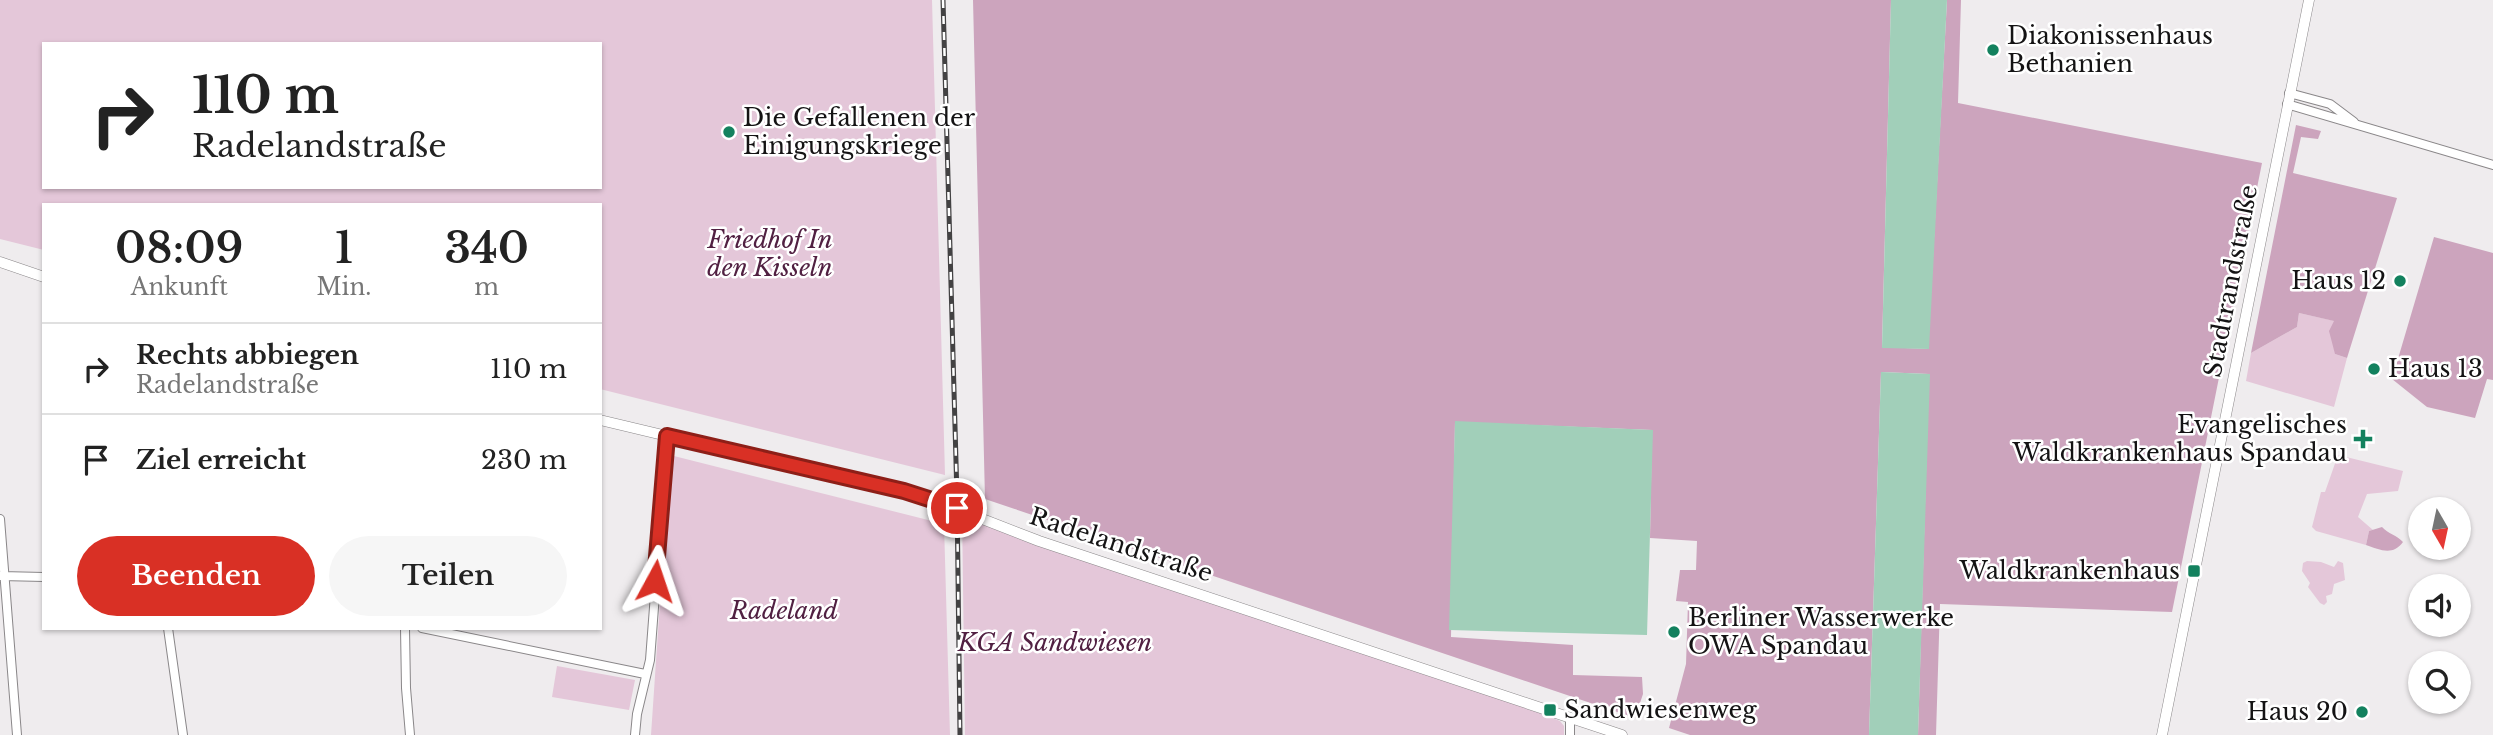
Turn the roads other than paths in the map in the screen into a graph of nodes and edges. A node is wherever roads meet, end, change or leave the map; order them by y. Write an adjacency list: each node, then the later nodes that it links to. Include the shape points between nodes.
1 (2309, 0): 2 (street, Stadtrandstraße)
2 (2290, 93): 3 (street, Stadtrandstraße); 4 (street, via 2330,104)
3 (2287, 104): 4 (street); 25 (street, Stadtrandstraße)
4 (2356, 124): 5 (street)
5 (2493, 165)
6 (0, 262): 7 (street)
7 (42, 275)
8 (602, 420): 9 (street, Radelandstraße)
9 (667, 436): 17 (street, via 650,660); 18 (street, Radelandstraße, via 932,499 1051,545)
10 (0, 519): 11 (street)
11 (2, 576): 12 (street); 19 (street)
12 (42, 577)
13 (168, 630): 20 (street)
14 (405, 630): 21 (street)
15 (440, 630): 16 (street)
16 (467, 633): 17 (street)
17 (645, 674): 22 (street)
18 (1570, 717): 23 (street); 24 (street, Radelandstraße)
19 (17, 735)
20 (183, 735)
21 (410, 735)
22 (635, 735)
23 (1570, 735)
24 (1622, 735)
25 (2162, 735)

